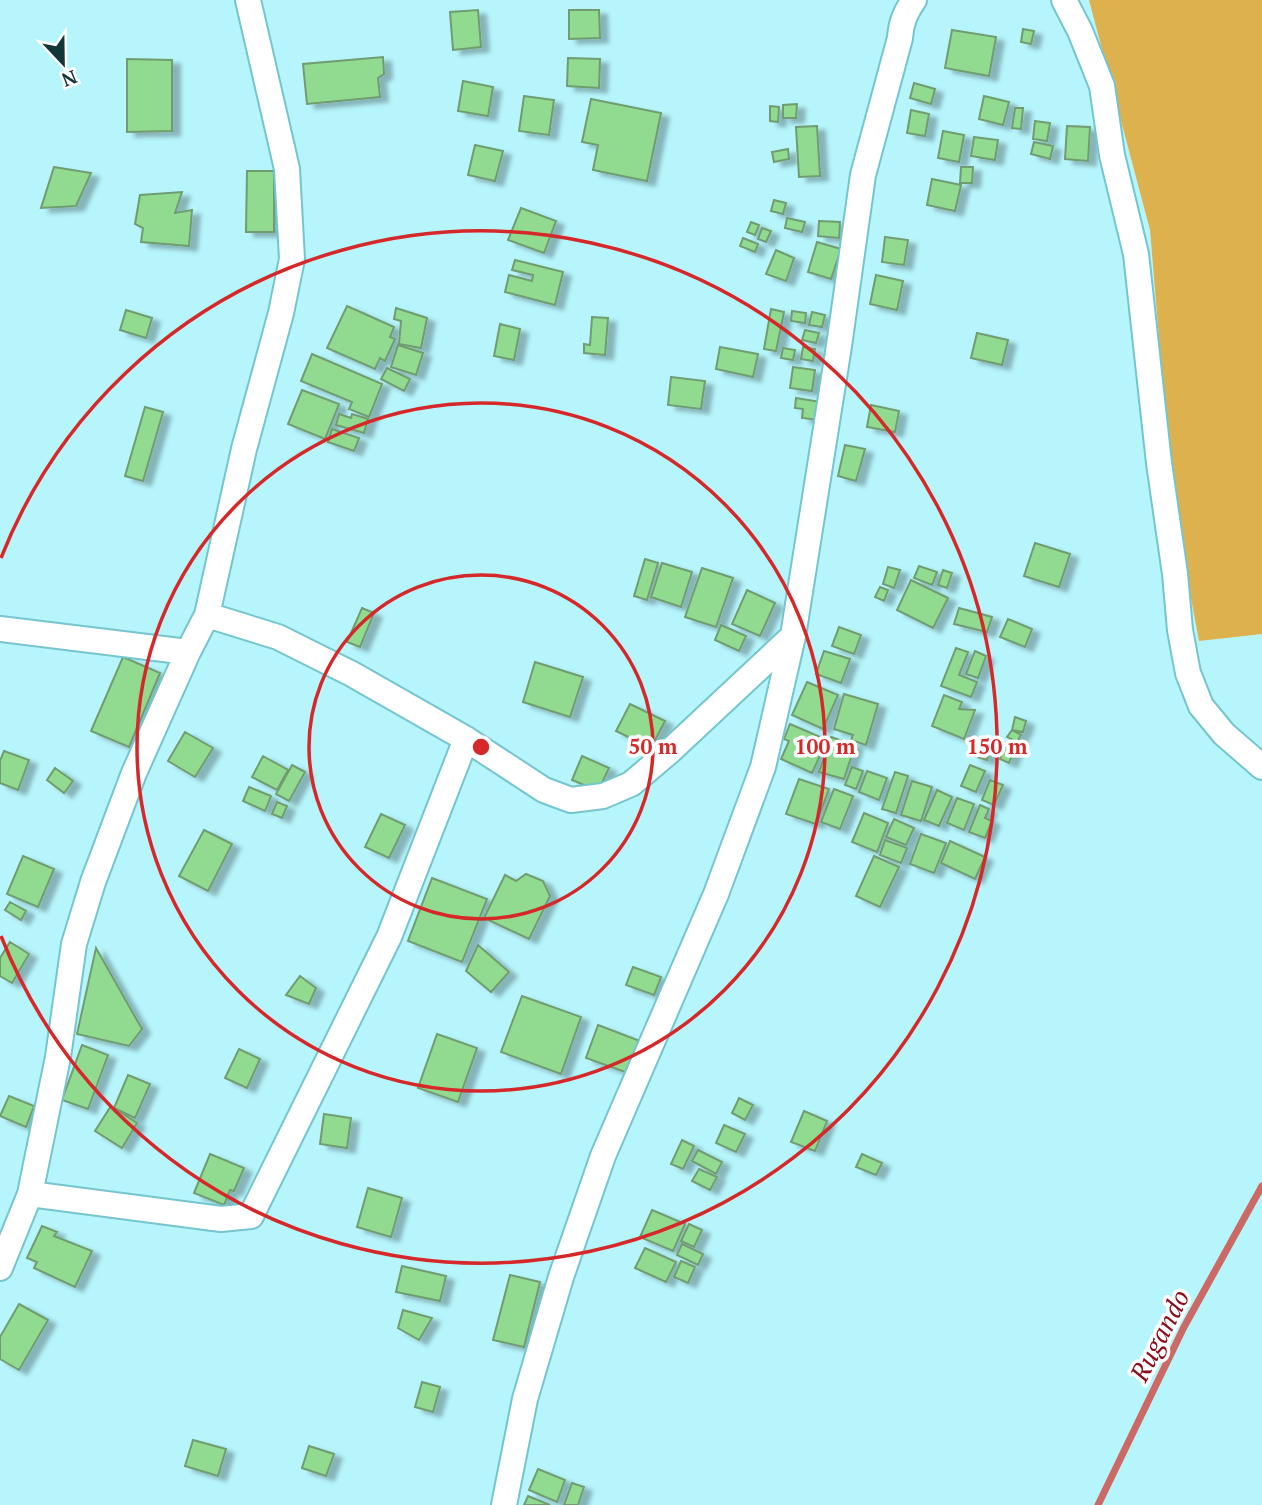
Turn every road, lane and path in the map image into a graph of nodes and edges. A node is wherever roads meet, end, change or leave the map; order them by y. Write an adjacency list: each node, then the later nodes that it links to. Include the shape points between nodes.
1 (248, 0): 4 (street, via 287,169 292,259)
2 (915, 0): 6 (street, via 901,26 863,175)
3 (1064, 0): 9 (street, via 1102,86 1112,155 1136,254 1188,673 1201,706 1224,734)
4 (207, 615): 7 (street); 8 (street, via 278,637)
5 (0, 629): 7 (street)
6 (793, 636): 8 (street, via 660,759 631,783 604,796 571,800 544,790); 12 (street, via 764,767 624,1102 576,1233 525,1399)
7 (188, 652): 10 (street, via 130,785 74,944 58,1057)
8 (466, 739): 10 (street, via 389,937 251,1216 221,1219)
9 (1262, 767)
10 (30, 1194): 11 (street)
11 (0, 1268)
12 (504, 1505)

